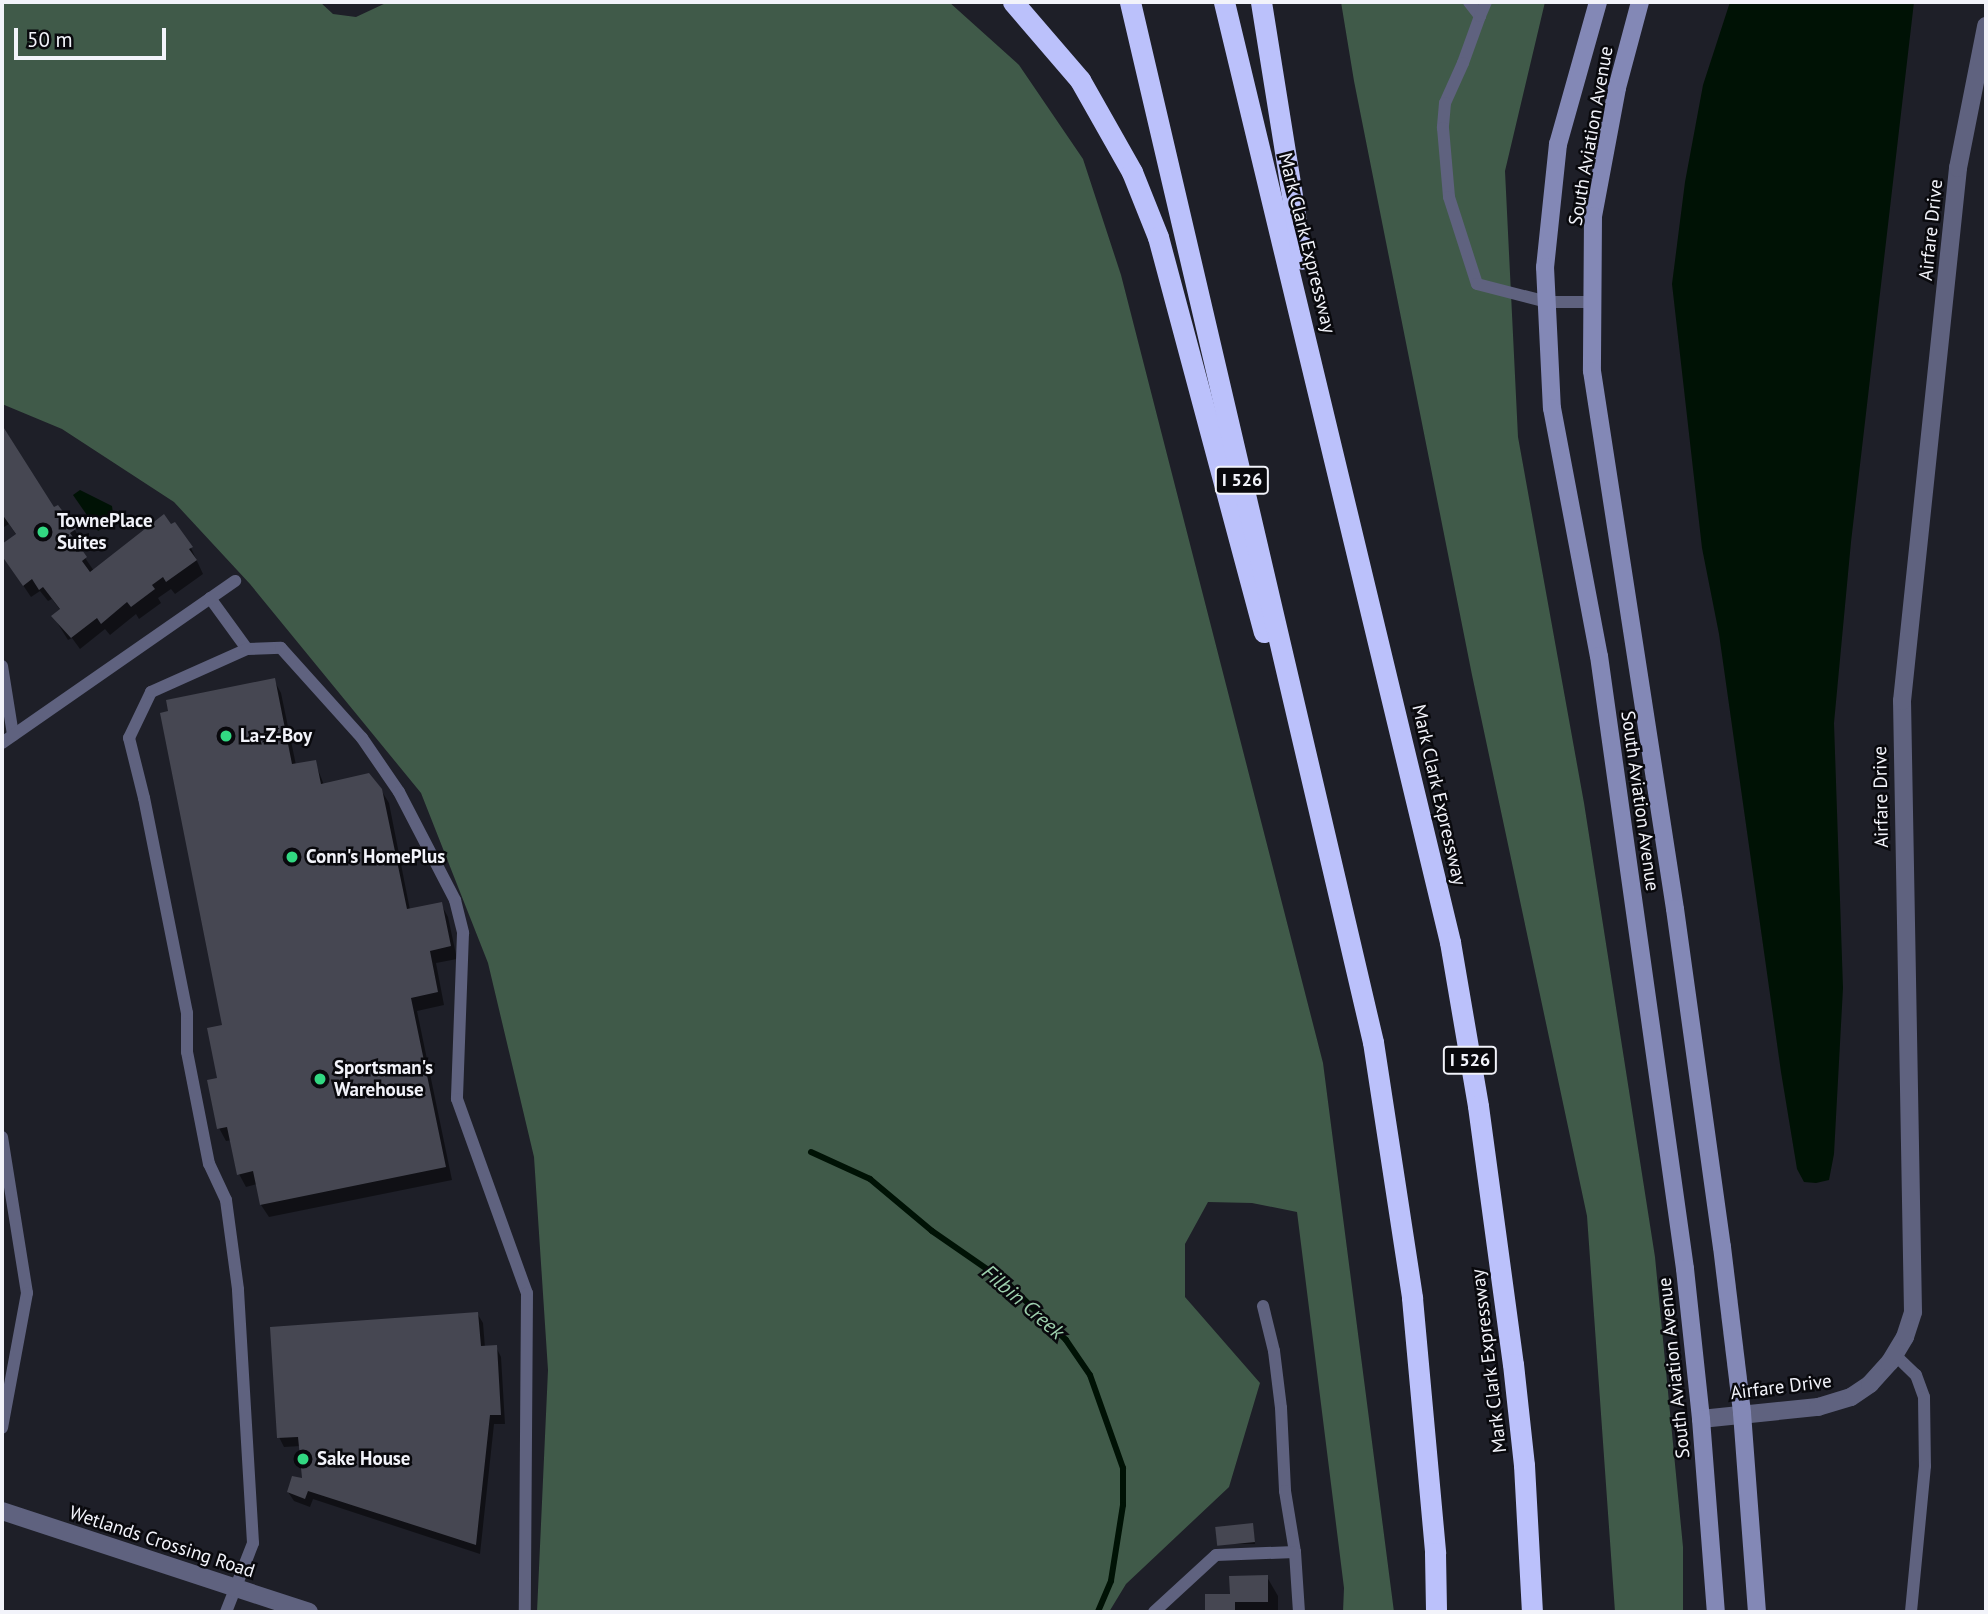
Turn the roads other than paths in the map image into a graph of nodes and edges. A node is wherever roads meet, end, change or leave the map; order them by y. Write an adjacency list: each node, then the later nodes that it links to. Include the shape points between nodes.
1 (1013, 2): 20 (highway, via 1086,90 1132,172 1158,237)
2 (1130, 2): 20 (highway, I 526)
3 (1224, 2): 14 (highway, Mark Clark Expressway / I 526)
4 (1261, 2): 14 (highway, via 1297,233)
5 (1469, 2): 9 (lane)
6 (1486, 2): 9 (lane)
7 (1598, 2): 11 (street, South Aviation Avenue, via 1558,144 1545,267)
8 (1640, 2): 12 (street, South Aviation Avenue, via 1617,88 1593,216)
9 (1480, 16): 11 (lane, via 1445,103 1449,197 1477,284)
10 (1986, 26): 23 (street, Airfare Drive, via 1958,168 1903,680 1901,758 1915,1286 1910,1324)
11 (1547, 302): 12 (lane); 25 (street, South Aviation Avenue, via 1552,408 1599,656)
12 (1593, 302): 24 (street, South Aviation Avenue, via 1592,372 1675,909)
13 (235, 580): 15 (lane)
14 (1367, 591): 36 (highway, Mark Clark Expressway / I 526, via 1450,942 1478,1106 1513,1364)
15 (210, 598): 16 (lane); 18 (lane)
16 (247, 649): 29 (lane, via 152,692 129,738 187,1013 187,1052 209,1164 226,1200 238,1289 253,1543); 32 (lane, via 281,649 362,738 399,792 456,900 463,933 457,1099 527,1293)
17 (2, 666): 18 (lane)
18 (13, 735): 19 (lane)
19 (2, 743)
20 (1354, 958): 35 (highway, I 526, via 1374,1042 1412,1298)
21 (2, 1137): 26 (lane, via 27,1293)
22 (1263, 1306): 28 (lane, via 1280,1397 1285,1491)
23 (1895, 1355): 24 (street, Airfare Drive, via 1870,1384 1841,1401); 39 (lane, via 1916,1375 1924,1397 1925,1466)
24 (1742, 1413): 25 (street, Airfare Drive); 38 (street, South Aviation Avenue)
25 (1702, 1419): 37 (street, South Aviation Avenue)
26 (2, 1428)
27 (2, 1511): 29 (street, Wetlands Crossing Road)
28 (1295, 1552): 33 (lane, via 1216,1555); 34 (lane)
29 (234, 1587): 30 (lane); 31 (street, Wetlands Crossing Road)
30 (226, 1612)
31 (309, 1612)
32 (525, 1612)
33 (1154, 1612)
34 (1299, 1612)
35 (1436, 1612)
36 (1532, 1612)
37 (1716, 1612)
38 (1757, 1612)
39 (1911, 1612)

